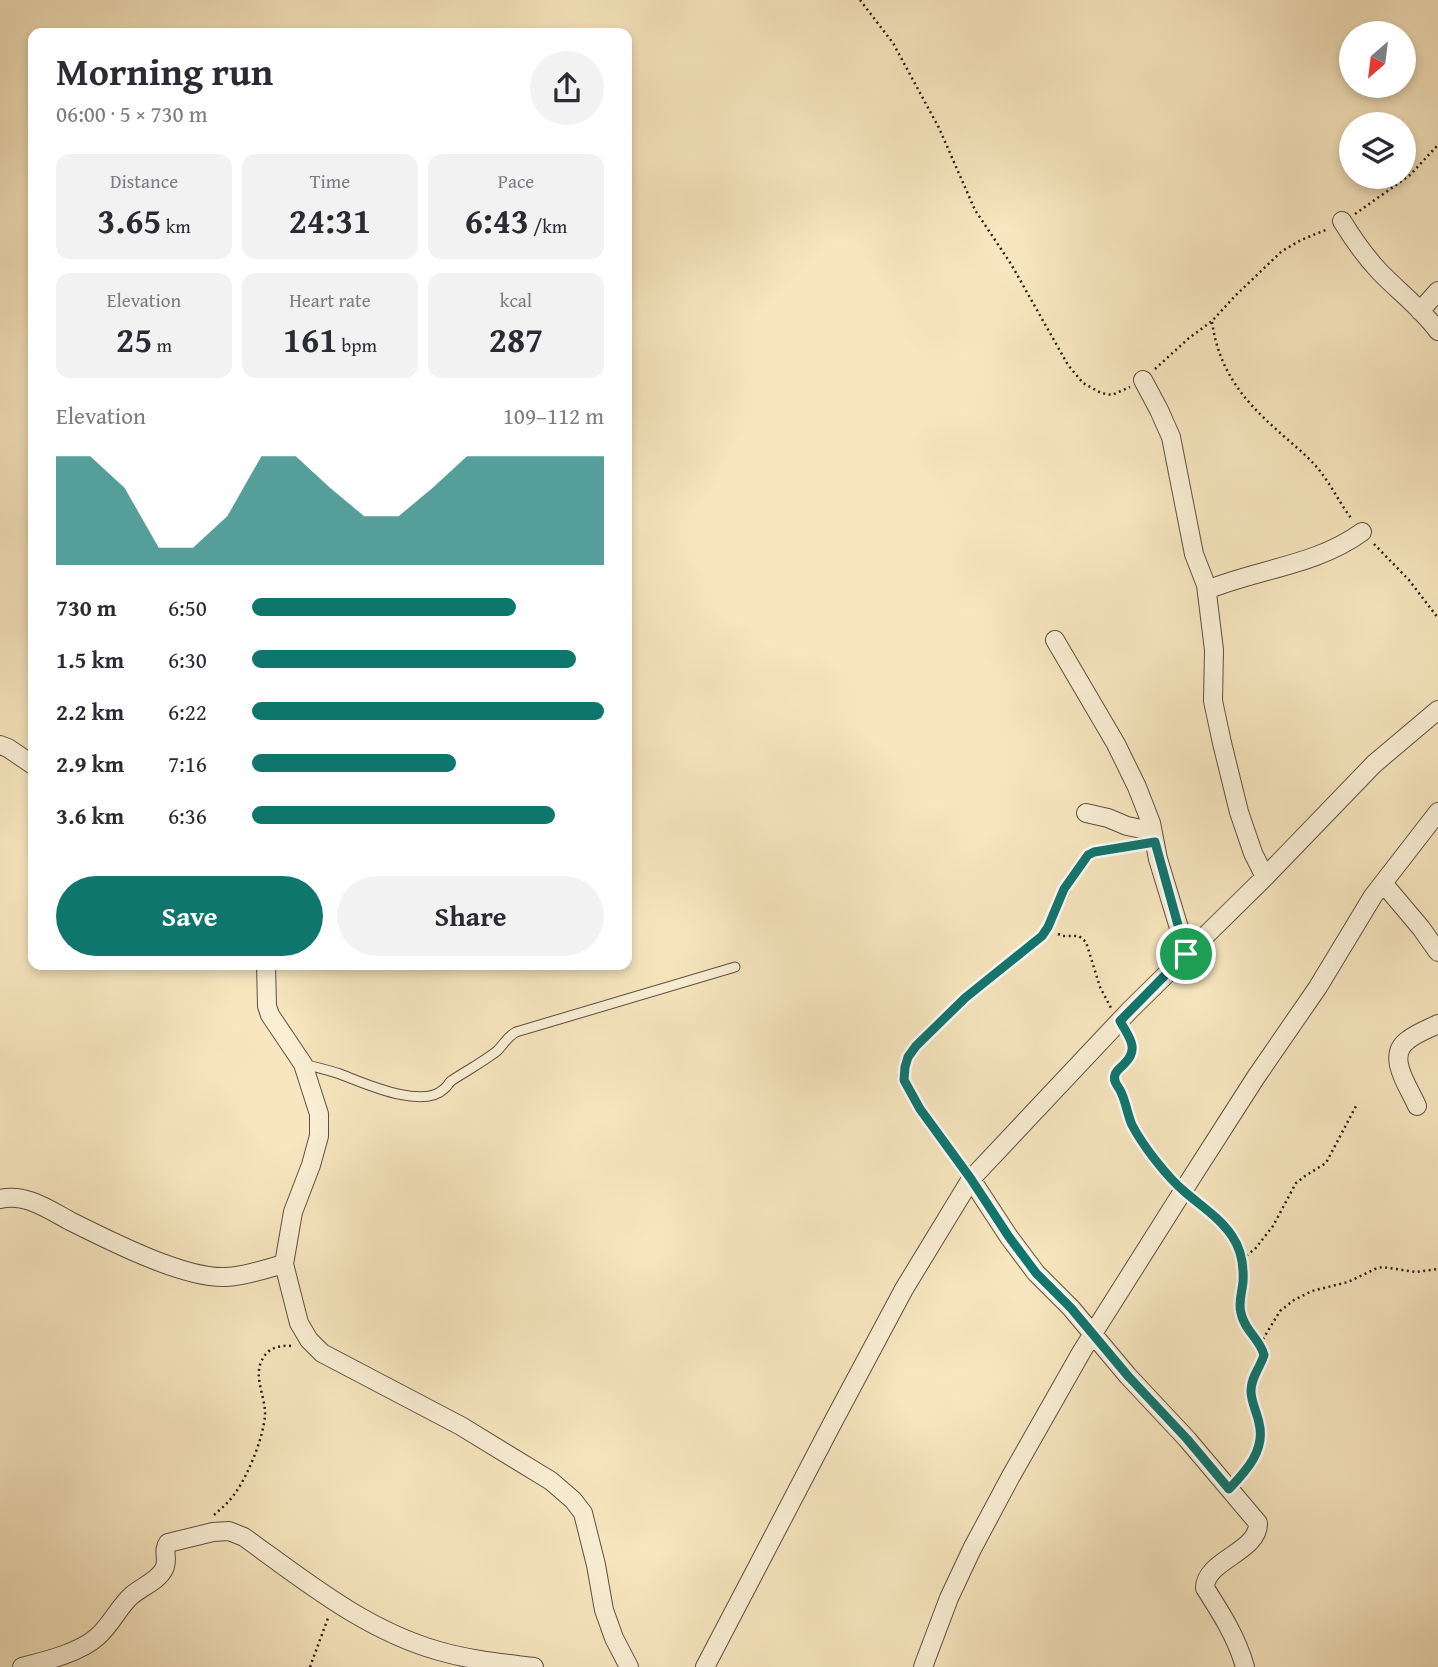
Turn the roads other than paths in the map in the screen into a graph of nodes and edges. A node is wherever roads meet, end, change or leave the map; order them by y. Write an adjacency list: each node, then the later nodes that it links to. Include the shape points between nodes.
1 (1342, 221): 3 (street, via 1360,250)
2 (1438, 291): 3 (street)
3 (1420, 311): 4 (street)
4 (1438, 331)
5 (1143, 380): 7 (street, via 1171,437 1194,554)
6 (1362, 531): 7 (street, via 1320,555)
7 (1207, 590): 15 (street, via 1214,650 1213,701 1239,812)
8 (1055, 640): 14 (street, via 1116,744)
9 (1438, 710): 15 (street, via 1374,764)
10 (0, 745): 11 (street)
11 (28, 762)
12 (1438, 812): 16 (street)
13 (1086, 813): 14 (street)
14 (1154, 837): 18 (street); 24 (lane, via 1088,855 1064,889 1042,936 965,998 908,1057 903,1076 907,1087)
15 (1265, 877): 18 (street)
16 (1383, 883): 17 (street); 27 (street)
17 (1438, 952)
18 (1186, 954): 24 (street)
19 (735, 967): 22 (lane, via 516,1032 434,1095 405,1095)
20 (266, 970): 22 (street, via 270,1015)
21 (1438, 1024): 23 (street, via 1405,1042 1397,1056)
22 (303, 1064): 26 (street, via 319,1114 319,1136 293,1212)
23 (1417, 1106)
24 (971, 1179): 27 (street, via 1036,1273); 31 (street, via 904,1289)
25 (0, 1199): 26 (street, via 26,1199 100,1236 192,1273 225,1277)
26 (284, 1264): 30 (street, via 299,1323 322,1353 461,1426 551,1481 573,1500 583,1513 604,1610)
27 (1093, 1334): 32 (street, via 972,1549); 33 (street, via 1258,1523 1258,1531 1212,1571 1205,1585)
28 (22, 1667): 29 (street, via 65,1654 96,1638 125,1601 164,1570 166,1544 229,1531 334,1602 400,1637 476,1660)
29 (534, 1667)
30 (629, 1667)
31 (705, 1667)
32 (923, 1667)
33 (1245, 1667)

